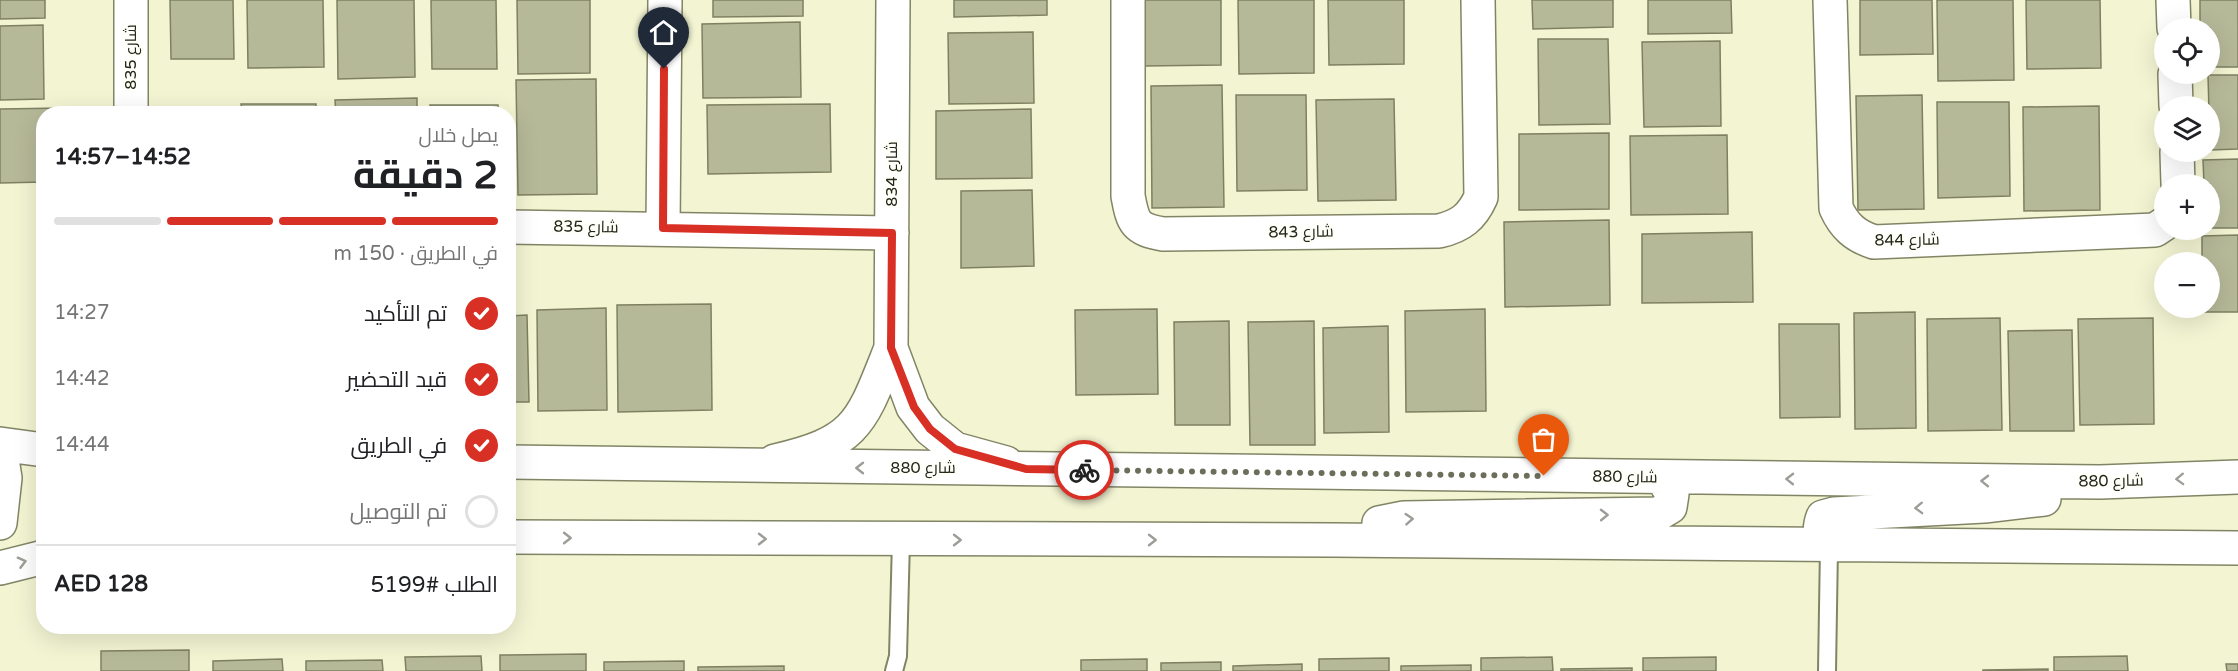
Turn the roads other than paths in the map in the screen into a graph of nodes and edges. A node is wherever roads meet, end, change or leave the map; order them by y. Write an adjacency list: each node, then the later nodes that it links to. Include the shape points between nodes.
1 (131, 0): 9 (street, شارع 835)
2 (664, 0): 11 (street)
3 (893, 0): 13 (street, شارع 834)
4 (1128, 0): 5 (street, شارع 843, via 1128,196 1137,225 1163,234 1439,231 1466,220 1481,196)
5 (1478, 0)
6 (1830, 0): 12 (street, شارع 844, via 1836,208 1858,237 1886,242)
7 (2173, 0): 8 (street)
8 (2174, 18)
9 (131, 106)
10 (516, 227): 11 (street, شارع 835)
11 (663, 228): 13 (street, شارع 835)
12 (2154, 230)
13 (892, 233): 14 (street, شارع 834)
14 (891, 348): 18 (street, شارع 834, via 866,412 846,434 813,452); 19 (street, شارع 834, via 914,407 930,429 955,449)
15 (0, 446): 16 (street); 23 (street, via 5,477)
16 (36, 449)
17 (516, 462): 18 (street, شارع 880)
18 (752, 467): 19 (street, شارع 880, one-way to 18)
19 (1026, 469): 20 (street, شارع 880)
20 (1662, 477): 22 (street, شارع 880, one-way to 20); 26 (street, one-way to 20, via 1374,524 1404,518 1658,514 1670,507 1672,494)
21 (2238, 477): 22 (street, شارع 880, one-way to 22)
22 (2100, 482): 27 (street, one-way to 27, via 2039,500 1834,514 1823,517 1819,527)
23 (0, 523)
24 (516, 537): 25 (street, one-way to 25)
25 (901, 540): 26 (street, one-way to 26); 31 (lane, via 898,656)
26 (1333, 540): 27 (street)
27 (1829, 547): 28 (street); 32 (lane)
28 (2238, 548)
29 (36, 559): 30 (street, one-way to 29)
30 (0, 568)
31 (894, 671)
32 (1827, 671)

